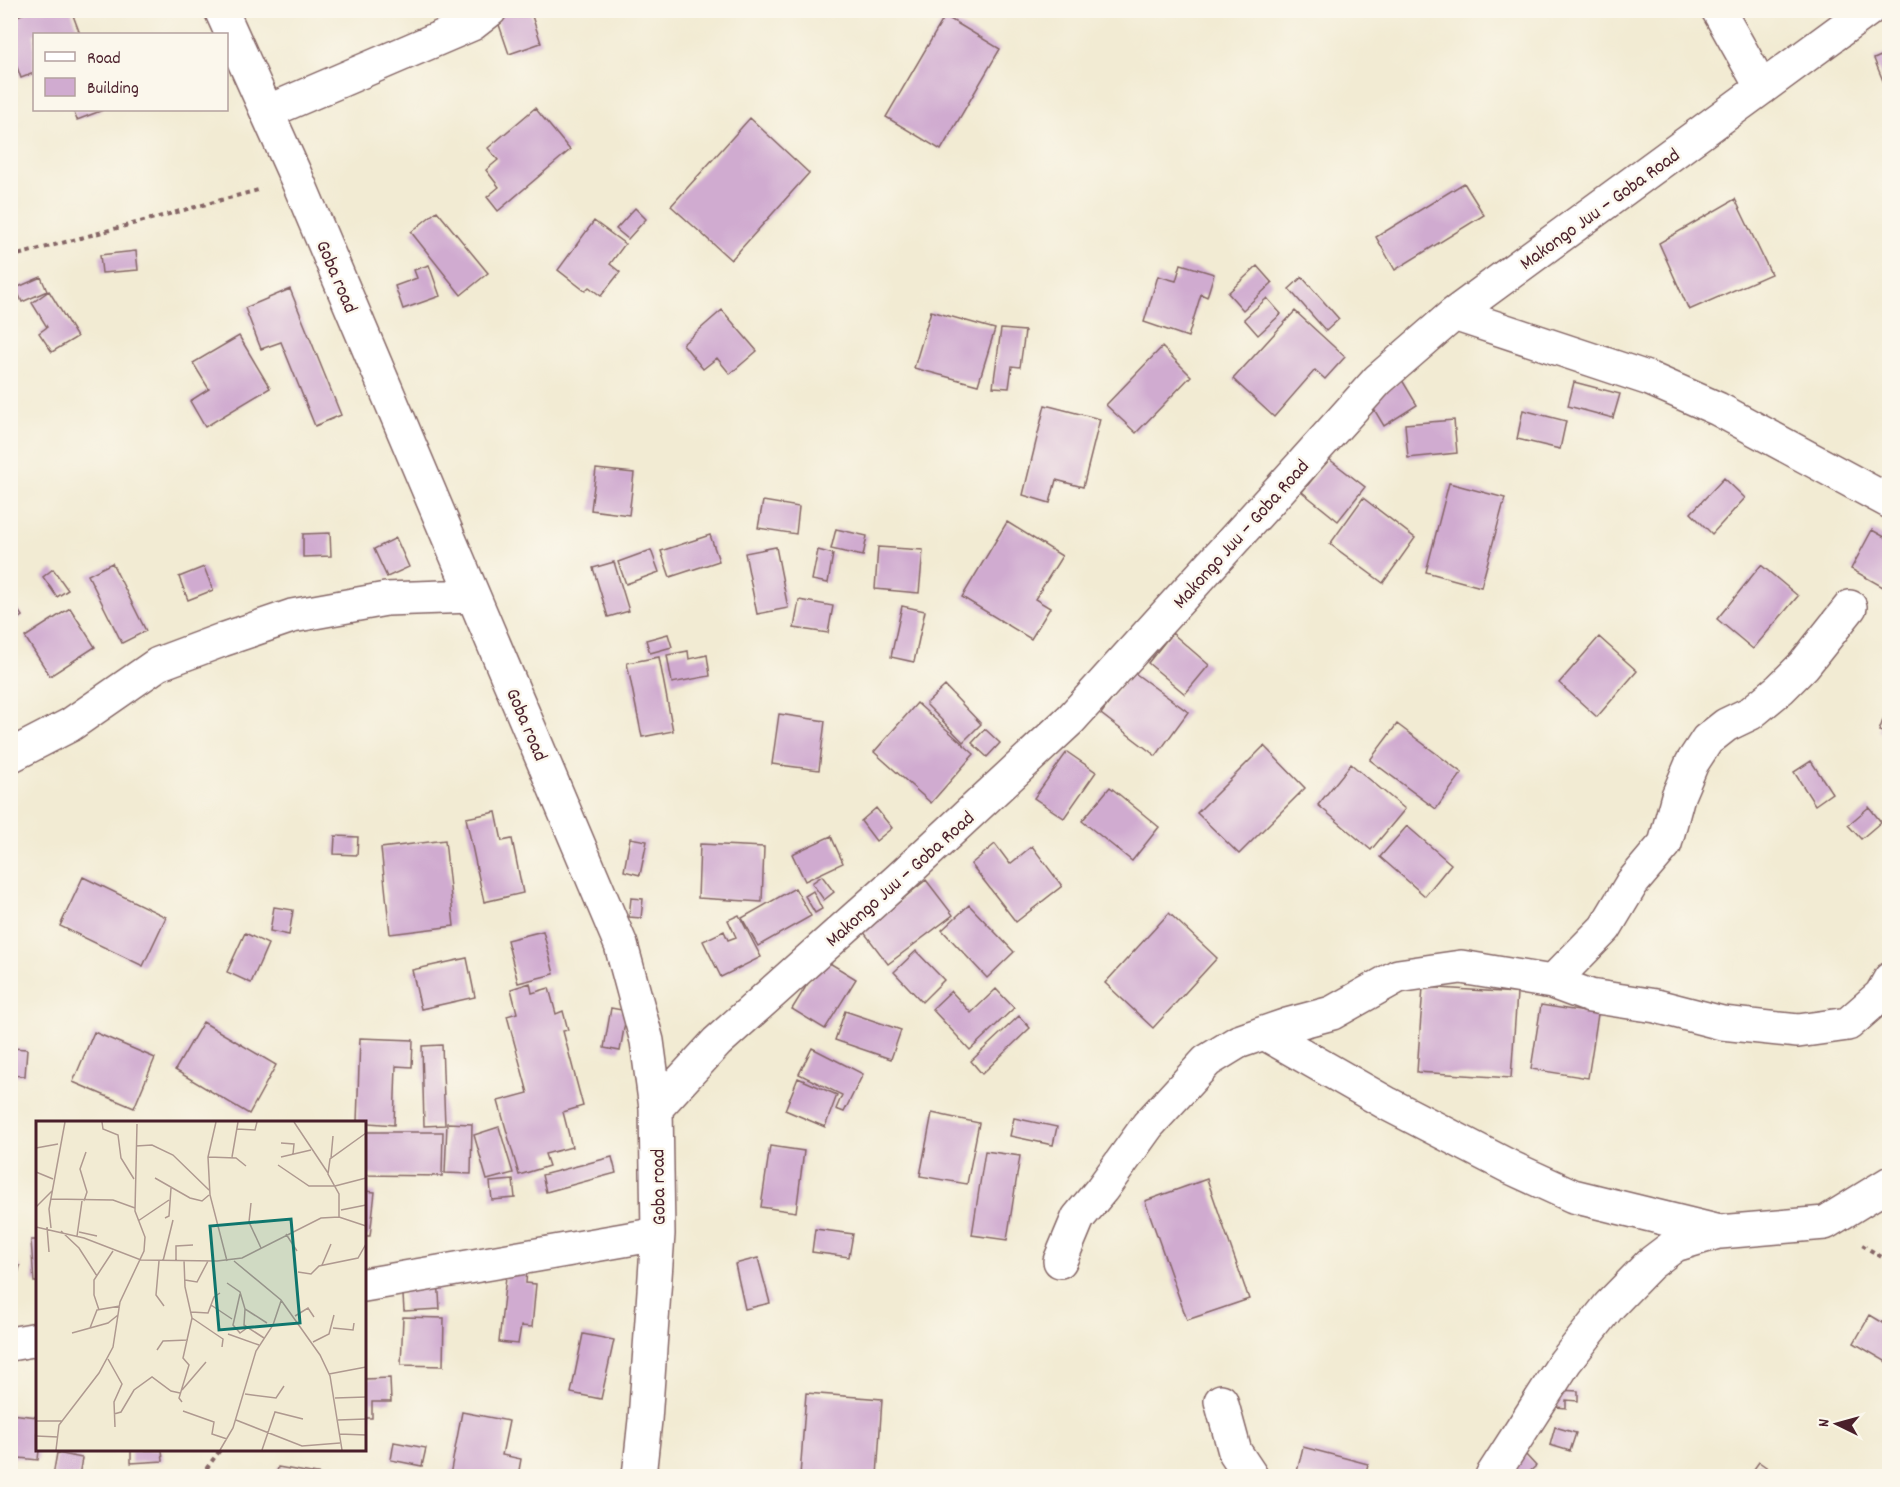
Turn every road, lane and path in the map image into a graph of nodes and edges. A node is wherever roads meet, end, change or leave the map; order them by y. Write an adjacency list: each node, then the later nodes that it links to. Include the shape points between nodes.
1 (221, 10): 6 (street, Goba road)
2 (490, 10): 6 (street, via 472,24)
3 (1718, 10): 5 (street)
4 (1868, 10): 5 (street, Makongo Juu – Goba Road)
5 (1762, 88): 9 (street, Makongo Juu – Goba Road)
6 (267, 112): 7 (street, Goba road)
7 (297, 179): 8 (path); 11 (street, Goba road)
8 (10, 257)
9 (1454, 314): 10 (street, via 1659,383 1718,409); 17 (street, Makongo Juu – Goba Road, via 1378,380 1071,719 717,1042)
10 (1890, 502)
11 (473, 596): 13 (street, via 374,601 292,616 222,640 158,664 70,725); 17 (street, Goba road, via 621,945 646,1041)
12 (1850, 607): 15 (street, via 1780,689 1751,713 1707,740 1678,796 1665,844 1632,883 1605,928)
13 (10, 756)
14 (1890, 979): 15 (street, via 1881,994 1848,1024 1798,1031 1722,1023 1656,1006 1590,996)
15 (1552, 982): 16 (street, via 1461,967 1398,976 1332,1013)
16 (1264, 1033): 19 (street, via 1388,1104 1573,1196); 21 (street, via 1238,1042 1207,1061 1148,1125 1078,1218)
17 (656, 1108): 20 (street, Goba road)
18 (1890, 1183): 19 (street, via 1825,1223)
19 (1720, 1232): 30 (street, via 1675,1245 1650,1263 1609,1306 1565,1362)
20 (658, 1234): 22 (street); 28 (street, Goba road)
21 (1060, 1261)
22 (366, 1284)
23 (36, 1339): 24 (street)
24 (10, 1344)
25 (1221, 1401): 29 (street, via 1235,1452)
26 (219, 1451): 27 (path)
27 (201, 1476)
28 (639, 1476)
29 (1251, 1476)
30 (1492, 1476)

